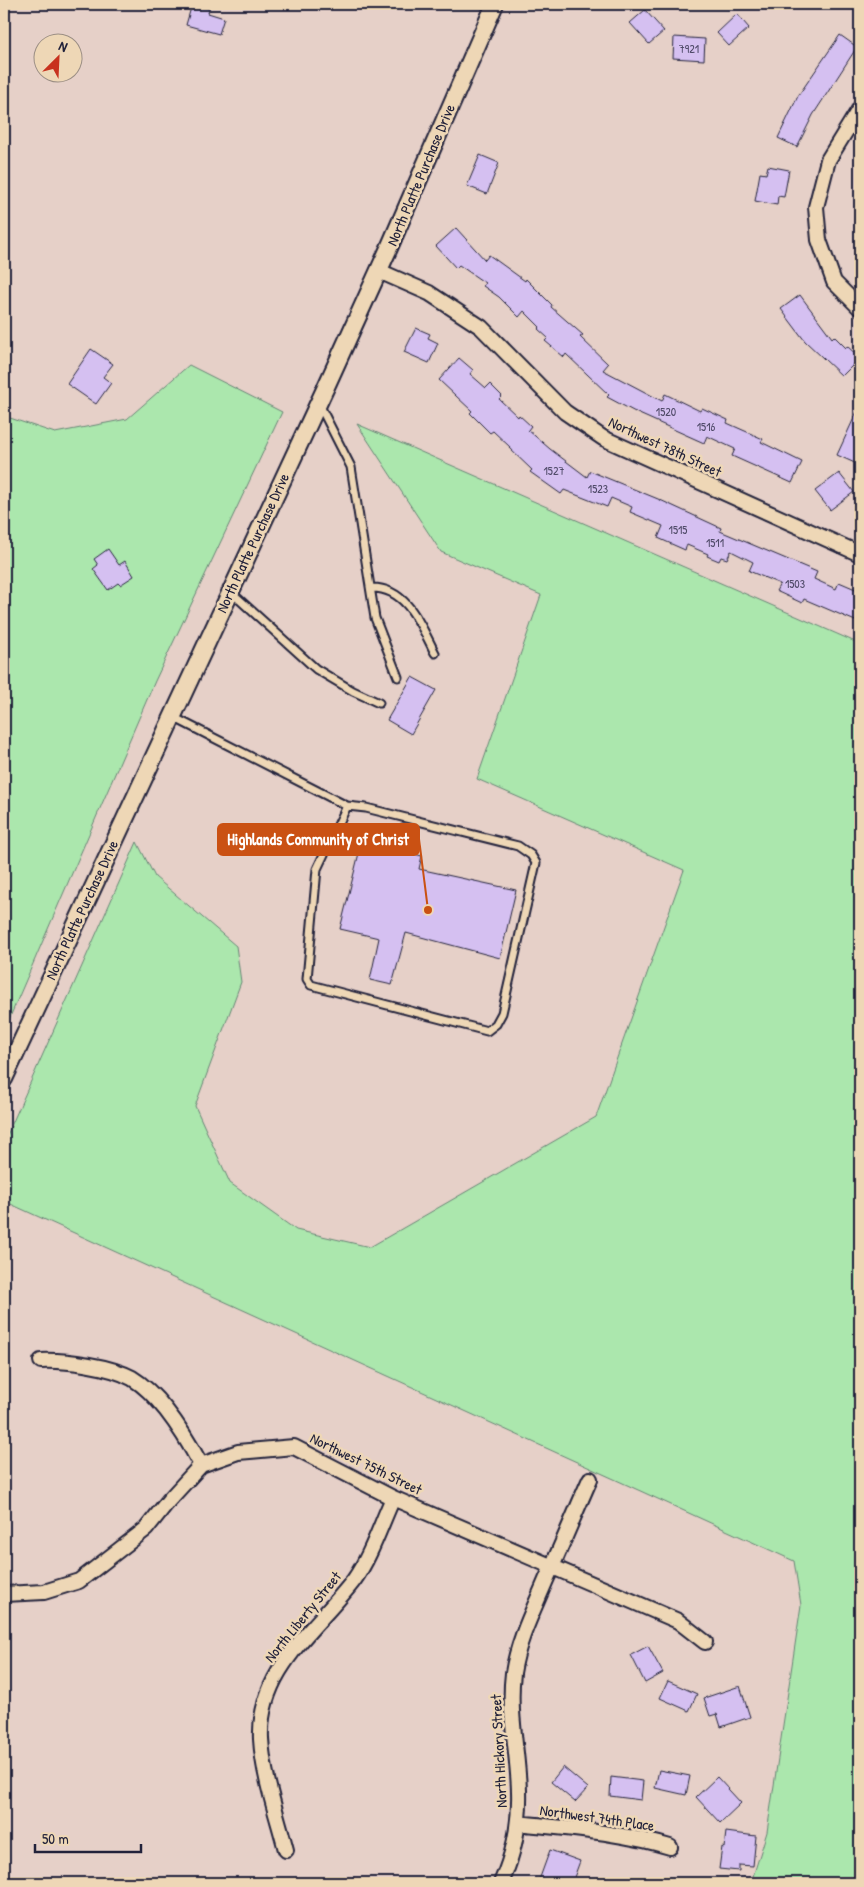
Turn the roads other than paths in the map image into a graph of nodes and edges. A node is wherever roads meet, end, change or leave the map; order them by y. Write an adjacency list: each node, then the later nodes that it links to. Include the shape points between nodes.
1 (496, 4): 3 (street, North Platte Purchase Drive)
2 (860, 108): 4 (street, via 828,160 816,207 819,240 834,282)
3 (379, 271): 5 (street, North Platte Purchase Drive); 6 (street, Northwest 78th Street, via 429,293 481,327 565,412 604,438)
4 (860, 308)
5 (319, 403): 7 (lane, via 351,467); 8 (street, North Platte Purchase Drive)
6 (860, 554)
7 (370, 588): 9 (lane, via 382,588 404,600); 10 (lane, via 375,618)
8 (231, 592): 11 (lane, via 316,669); 12 (street, North Platte Purchase Drive)
9 (435, 653)
10 (398, 678)
11 (379, 703)
12 (173, 716): 13 (lane); 14 (street, North Platte Purchase Drive)
13 (347, 806): 13 (lane, via 518,846 536,863 502,1013 487,1031 311,985 307,979 317,868)
14 (4, 1079)
15 (41, 1361): 16 (street, via 96,1366 132,1378 156,1399 184,1434)
16 (201, 1465): 18 (street, Northwest 75th Street, via 238,1452 294,1447); 20 (street, Northwest 75th Street, via 146,1529 79,1581 44,1592)
17 (590, 1479): 19 (street, North Hickory Street)
18 (393, 1498): 19 (street, Northwest 75th Street); 24 (street, North Liberty Street, via 354,1578 283,1663 264,1706 261,1739)
19 (552, 1565): 21 (street, Northwest 75th Street, via 678,1621); 22 (street, North Hickory Street, via 520,1642 513,1673 511,1702 519,1791)
20 (4, 1594)
21 (705, 1642)
22 (518, 1823): 23 (street, Northwest 74th Place, via 624,1835); 25 (street, North Hickory Street)
23 (670, 1846)
24 (286, 1850)
25 (501, 1883)

